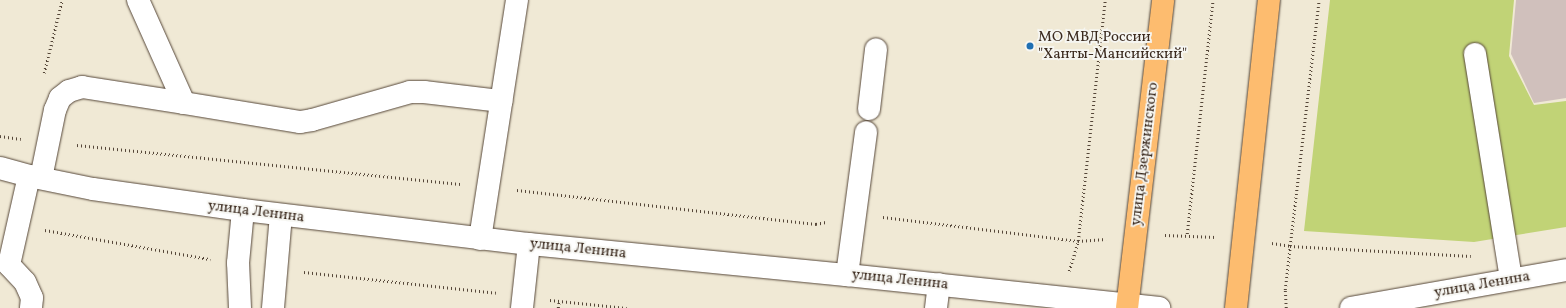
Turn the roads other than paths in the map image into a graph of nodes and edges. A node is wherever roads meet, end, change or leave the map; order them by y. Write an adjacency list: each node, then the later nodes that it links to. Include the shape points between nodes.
1 (138, 0): 8 (street)
2 (517, 0): 7 (street)
3 (1162, 0): 23 (main road, улица Дзержинского)
4 (1269, 0): 29 (main road)
5 (876, 49): 9 (street)
6 (1475, 54): 20 (street)
7 (501, 101): 8 (street, via 410,92 300,122); 15 (street)
8 (184, 103): 12 (street, via 82,87 69,91 60,98 55,110 48,142)
9 (869, 109)
10 (866, 132): 19 (street)
11 (0, 168): 12 (street, улица Ленина)
12 (35, 177): 13 (street, улица Ленина, via 108,191); 17 (street)
13 (243, 210): 14 (street, улица Ленина); 25 (street, via 238,263)
14 (281, 215): 15 (street, улица Ленина); 26 (street)
15 (480, 239): 16 (street, улица Ленина)
16 (529, 244): 19 (street, улица Ленина); 22 (street)
17 (5, 264): 24 (street, via 25,282 32,298)
18 (1566, 270): 20 (street, улица Ленина)
19 (847, 275): 21 (street, улица Ленина)
20 (1511, 279): 30 (street, улица Ленина)
21 (939, 284): 23 (street, улица Ленина); 27 (street)
22 (523, 302)
23 (1128, 306): 28 (street, улица Ленина)
24 (31, 308)
25 (240, 308)
26 (273, 308)
27 (936, 308)
28 (1159, 308)
29 (1236, 308)
30 (1351, 308)

